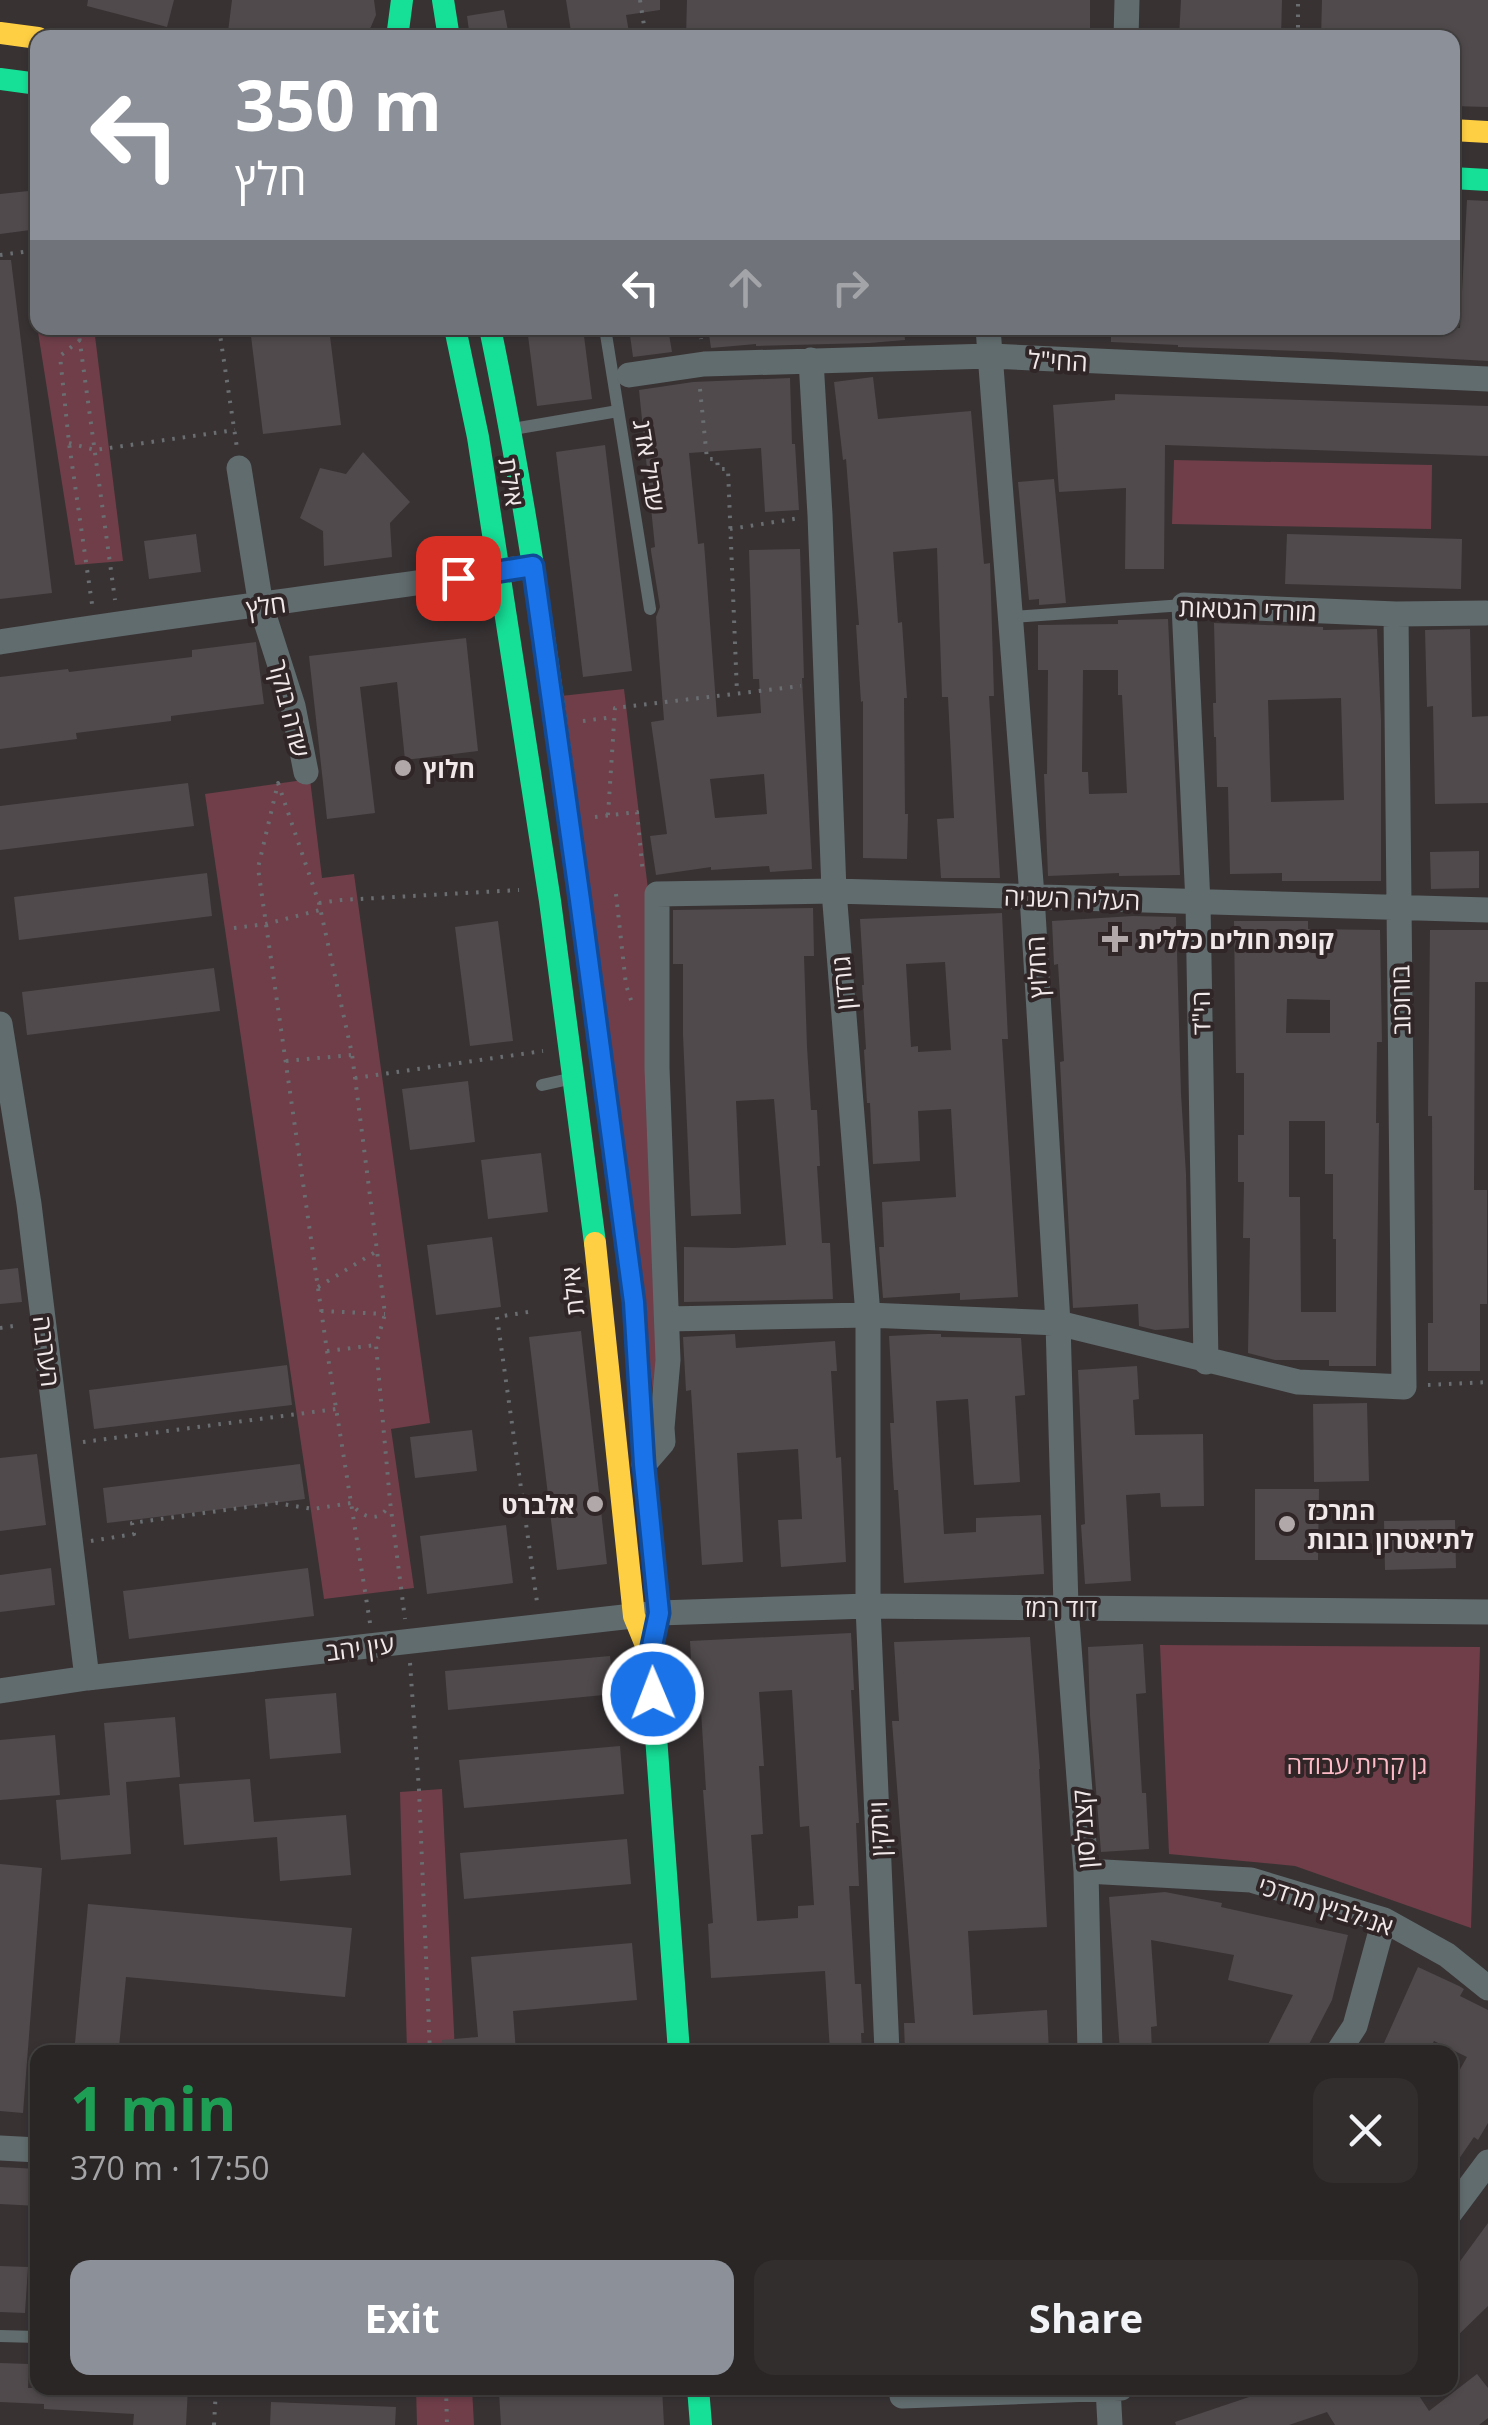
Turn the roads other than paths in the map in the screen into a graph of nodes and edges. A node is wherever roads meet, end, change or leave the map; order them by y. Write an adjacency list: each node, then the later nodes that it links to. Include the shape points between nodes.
1 (405, 0): 4 (street); 5 (street)
2 (442, 0): 6 (street)
3 (1127, 0): 7 (street)
4 (399, 30)
5 (411, 30)
6 (448, 30)
7 (1126, 30)
8 (0, 33): 9 (street)
9 (30, 37)
10 (0, 78): 11 (street)
11 (30, 83)
12 (1460, 130): 13 (street)
13 (1488, 132)
14 (1460, 178): 15 (street)
15 (1488, 180)
16 (456, 335): 28 (street, אילת)
17 (491, 335): 25 (street, אילת)
18 (606, 335): 24 (lane, שביל אדג)
19 (989, 335): 20 (street, החלוץ)
20 (991, 356): 21 (street, החי"ל); 23 (street, החי"ל); 34 (street, החלוץ)
21 (811, 360): 22 (street, החי"ל); 37 (street, גורדון)
22 (629, 375)
23 (1488, 379)
24 (618, 411): 25 (lane); 31 (lane, שביל אדג)
25 (511, 429): 27 (street, אילת)
26 (239, 468): 30 (street, שדה בוקר)
27 (533, 566): 28 (street, חלץ); 49 (street, אילת, via 634,1302)
28 (498, 572): 30 (street, חלץ); 43 (street, אילת)
29 (1184, 605): 33 (street, מורדי הגטאות); 34 (lane, מורדי הגטאות); 39 (street, הי"ד)
30 (261, 606): 35 (street, חלץ); 36 (street, שדה בוקר, via 294,706)
31 (650, 608)
32 (1486, 613): 33 (street, מורדי הגטאות)
33 (1396, 614): 40 (street, בורוכוב)
34 (1010, 617): 38 (street, החלוץ)
35 (0, 642)
36 (306, 772)
37 (834, 891): 38 (street, העליה השניה); 45 (street, גורדון); 46 (street, העליה השניה, via 650,892)
38 (1032, 896): 39 (street, העליה השניה); 47 (street, החלוץ)
39 (1198, 903): 40 (street, העליה השניה); 48 (street, הי"ד)
40 (1399, 907): 41 (street, העליה השניה); 48 (street, בורוכוב, via 1404,1387 1298,1382)
41 (1488, 910)
42 (0, 1024): 54 (street, הערבה, via 29,1204)
43 (573, 1078): 44 (lane); 53 (street, אילת, via 593,1278)
44 (542, 1084)
45 (868, 1316): 46 (street); 47 (street); 50 (street, גורדון)
46 (667, 1319): 49 (street, via 663,1442)
47 (1058, 1324): 48 (street); 51 (street, החלוץ)
48 (1206, 1362)
49 (644, 1464): 53 (street, אילת)
50 (868, 1606): 51 (street, דוד רמז); 53 (street, דוד רמז); 60 (street, ויתקין)
51 (1066, 1607): 52 (street, דוד רמז); 56 (street, קצנלסון)
52 (1488, 1612)
53 (646, 1615): 54 (street, עין יהב); 59 (street, אילת)
54 (87, 1678): 55 (street, עין יהב)
55 (0, 1691)
56 (1086, 1870): 57 (street, אנילביץ מרדכי, via 1251,1880); 61 (street, קצנלסון)
57 (1384, 1920): 58 (street, אנילביץ מרדכי); 62 (street, via 1355,2026)
58 (1488, 1988)
59 (678, 2045)
60 (888, 2045)
61 (1090, 2045)
62 (1343, 2045)
63 (0, 2148): 64 (street)
64 (30, 2150)
65 (1488, 2162): 66 (street)
66 (1458, 2203)
67 (0, 2336): 68 (lane)
68 (30, 2337)
69 (1112, 2395): 70 (street)
70 (1110, 2425)

